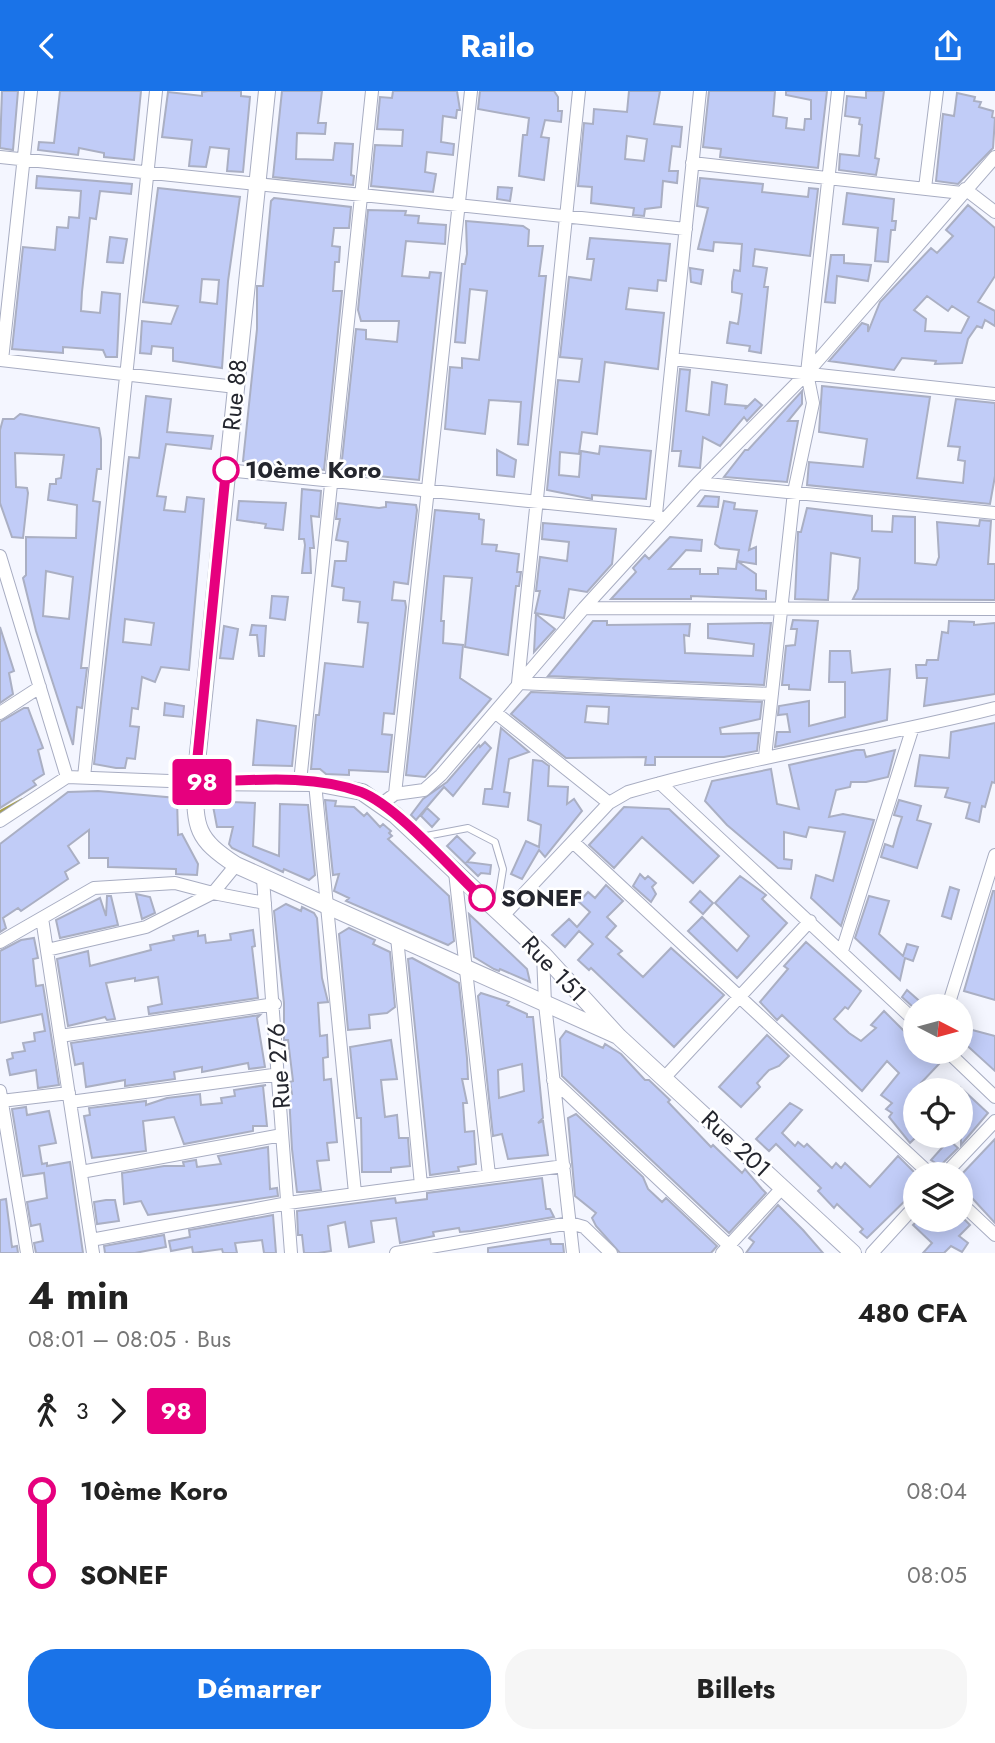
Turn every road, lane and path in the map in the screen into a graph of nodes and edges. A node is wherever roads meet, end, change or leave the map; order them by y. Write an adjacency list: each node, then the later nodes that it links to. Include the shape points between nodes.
1 (31, 91): 12 (street)
2 (156, 91): 14 (street)
3 (267, 91): 16 (main road, Rue 88)
4 (372, 91): 19 (street)
5 (471, 91): 20 (street)
6 (579, 91): 22 (street)
7 (700, 91): 13 (street)
8 (838, 91): 15 (street)
9 (937, 91): 17 (street)
10 (0, 157): 12 (street)
11 (995, 157): 18 (street)
12 (23, 160): 14 (street); 25 (street)
13 (692, 163): 15 (street); 23 (street)
14 (148, 173): 16 (street); 27 (street)
15 (829, 177): 17 (street); 26 (street)
16 (257, 185): 19 (street); 28 (main road, Rue 88)
17 (925, 187): 18 (street)
18 (964, 191): 21 (street); 26 (street)
19 (362, 195): 20 (street); 31 (street)
20 (459, 205): 22 (street); 33 (street)
21 (995, 212)
22 (566, 217): 23 (street); 35 (street)
23 (685, 229): 24 (street)
24 (672, 359): 26 (street); 37 (street)
25 (1, 360): 27 (street)
26 (807, 373): 29 (street); 32 (street); 34 (street, via 813,403)
27 (127, 375): 28 (street); 51 (street)
28 (236, 387): 30 (main road, Rue 88)
29 (993, 390)
30 (226, 470): 31 (street); 52 (main road, Rue 88)
31 (332, 481): 33 (street); 53 (street)
32 (698, 483): 34 (street); 37 (street)
33 (429, 491): 35 (street); 55 (street)
34 (794, 492): 36 (street); 40 (street)
35 (536, 502): 37 (street); 42 (street)
36 (995, 513)
37 (659, 518): 39 (street)
38 (0, 556): 43 (street)
39 (584, 608): 40 (street); 42 (street)
40 (782, 609): 41 (street); 44 (street)
41 (995, 609)
42 (518, 683): 44 (street); 47 (street)
43 (40, 687): 46 (street); 50 (street)
44 (772, 694): 49 (street)
45 (995, 708): 48 (street)
46 (0, 713)
47 (496, 713): 55 (street, via 424,790); 56 (street)
48 (912, 730): 49 (street); 74 (street)
49 (765, 757): 54 (street)
50 (67, 777): 51 (street); 58 (street)
51 (85, 777): 52 (street)
52 (195, 782): 53 (main road, Rue 151); 62 (main road, Rue 88, via 195,820 211,849)
53 (307, 782): 57 (main road, Rue 151, via 362,792); 67 (street)
54 (660, 782): 56 (street); 70 (street)
55 (396, 794): 57 (street)
56 (609, 803): 60 (street)
57 (380, 805): 59 (main road, Rue 151)
58 (0, 821)
59 (419, 838): 63 (main road, Rue 151); 68 (lane, via 468,828 495,842 503,869)
60 (573, 842): 68 (street); 78 (street)
61 (995, 855): 77 (street)
62 (236, 865): 64 (main road, Rue 88); 65 (street)
63 (455, 872): 68 (main road, Rue 151); 76 (street)
64 (263, 879): 66 (street, Rue 276); 67 (main road, Rue 88)
65 (213, 893): 66 (street); 69 (street, via 176,883 94,888); 73 (street, via 146,926)
66 (265, 903): 79 (street, Rue 276)
67 (324, 905): 71 (main road, Rue 88); 100 (street)
68 (499, 914): 75 (main road, Rue 151)
69 (42, 918): 72 (street); 73 (street)
70 (810, 921): 74 (street); 78 (street)
71 (397, 937): 76 (main road, Rue 88); 98 (street)
72 (0, 941)
73 (47, 950): 82 (street)
74 (842, 951): 81 (street)
75 (543, 954): 80 (street); 83 (main road, Rue 151)
76 (467, 969): 80 (main road, Rue 88); 97 (street)
77 (952, 994)
78 (740, 996): 86 (street); 93 (street)
79 (275, 1004): 82 (street); 85 (street, Rue 276)
80 (545, 1004): 83 (main road, Rue 88); 87 (street)
81 (903, 1009)
82 (60, 1036): 90 (street)
83 (618, 1037): 86 (main road, Rue 201)
84 (961, 1064): 89 (street)
85 (280, 1074): 90 (street); 92 (street, Rue 276)
86 (665, 1077): 99 (main road, Rue 201)
87 (553, 1080): 95 (street); 107 (street)
88 (1, 1096): 90 (street); 108 (street)
89 (995, 1097)
90 (69, 1098): 96 (street)
91 (995, 1121): 94 (street)
92 (282, 1135): 96 (street); 101 (street, Rue 276)
93 (917, 1162)
94 (956, 1162)
95 (564, 1166): 97 (street); 104 (street)
96 (81, 1172): 106 (street)
97 (489, 1175): 98 (street)
98 (422, 1185): 100 (street)
99 (783, 1187): 107 (street); 113 (main road, Rue 201)
100 (355, 1193): 101 (street)
101 (288, 1203): 106 (street); 109 (street, Rue 276)
102 (973, 1214): 105 (street)
103 (903, 1219): 114 (street)
104 (570, 1223): 110 (street); 111 (street); 112 (street, via 584,1227)
105 (995, 1235)
106 (92, 1247)
107 (729, 1250)
108 (27, 1253)
109 (291, 1253)
110 (396, 1253)
111 (573, 1253)
112 (611, 1253)
113 (853, 1253)
114 (872, 1253)

